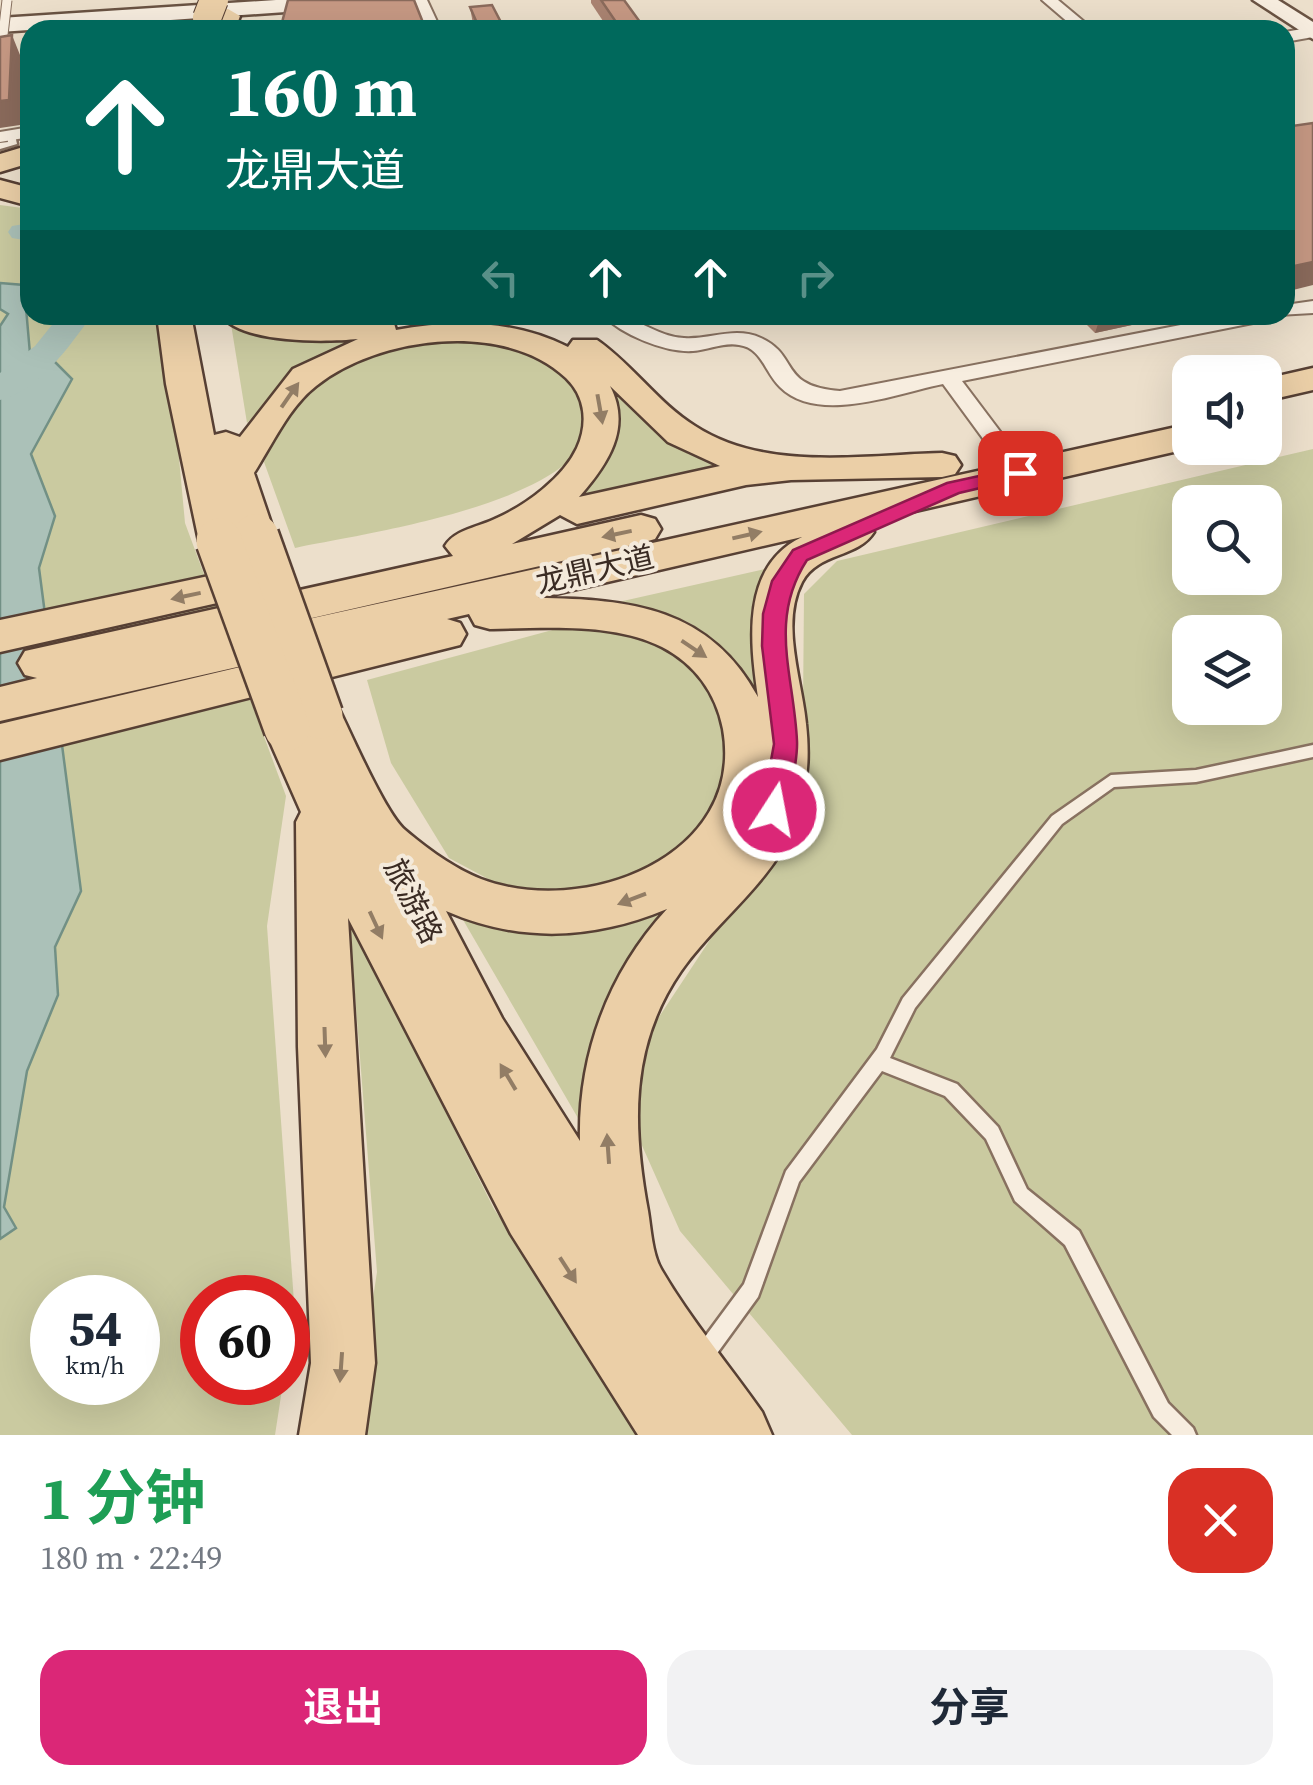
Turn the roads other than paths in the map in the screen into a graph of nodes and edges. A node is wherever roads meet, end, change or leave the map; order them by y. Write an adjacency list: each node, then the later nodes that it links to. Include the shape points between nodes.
1 (8, 0): 10 (lane, bridge)
2 (257, 0): 6 (main road)
3 (371, 0): 7 (main road)
4 (1049, 0): 8 (street)
5 (1264, 0): 9 (main road)
6 (70, 20)
7 (80, 20)
8 (1074, 20)
9 (1295, 20)
10 (0, 53)
11 (10, 143): 12 (main road)
12 (0, 163)
13 (181, 325): 32 (main road, 旅游路, via 184,384)
14 (183, 325): 29 (main road, 旅游路)
15 (263, 325): 16 (main road, via 319,333)
16 (394, 325)
17 (526, 325): 28 (main road, via 610,363 669,424 727,459)
18 (636, 325): 20 (street, via 679,345 747,340 762,348 791,390 814,398)
19 (1212, 325): 20 (street)
20 (948, 377): 27 (street)
21 (1313, 379): 22 (main road)
22 (1282, 386)
23 (1172, 410): 27 (main road, 龙鼎大道)
24 (1313, 410): 25 (main road)
25 (1282, 416)
26 (1172, 439): 30 (main road, 龙鼎大道)
27 (1003, 450): 30 (main road, 龙鼎大道)
28 (795, 467): 30 (main road); 31 (main road, via 746,472)
29 (234, 474): 31 (main road, one-way to 31, via 303,378 358,350 471,332 520,340 566,360 599,394 604,432 574,484); 32 (main road, 旅游路)
30 (948, 476): 33 (main road); 34 (main road, 龙鼎大道)
31 (518, 525): 34 (main road); 38 (main road, one-way to 38)
32 (236, 537): 41 (main road, 旅游路, bridge)
33 (813, 551): 35 (main road); 48 (main road, one-way to 33, via 606,1154 608,1073 631,999 680,930 768,832 786,744 773,614 783,581 800,555)
34 (380, 601): 35 (main road); 38 (main road, 龙鼎大道)
35 (533, 612): 38 (main road); 46 (main road, one-way to 46, via 640,624 695,646 723,673 746,710 752,754 743,798 706,852 660,888 612,907 543,914 475,901)
36 (0, 636): 38 (main road)
37 (0, 651): 38 (main road)
38 (80, 670): 39 (main road, 龙鼎大道); 40 (main road, 龙鼎大道); 42 (main road); 43 (main road)
39 (0, 672)
40 (0, 704)
41 (303, 722): 45 (main road, 旅游路); 46 (main road, 旅游路)
42 (0, 726)
43 (0, 742)
44 (1313, 751): 47 (lane, via 1196,776 1111,781 1057,820 910,1003)
45 (320, 805): 50 (main road, one-way to 50, via 343,1364); 51 (main road, 旅游路, one-way to 51, via 387,950 532,1214)
46 (382, 840): 48 (main road, 旅游路, one-way to 46, via 483,1036)
47 (878, 1061): 49 (lane, via 792,1176 751,1290); 53 (lane, via 950,1090 992,1133 1020,1196 1072,1238 1162,1410)
48 (631, 1280): 49 (main road, 旅游路)
49 (694, 1369): 52 (main road, 旅游路)
50 (332, 1435)
51 (676, 1435)
52 (739, 1435)
53 (1186, 1435)

